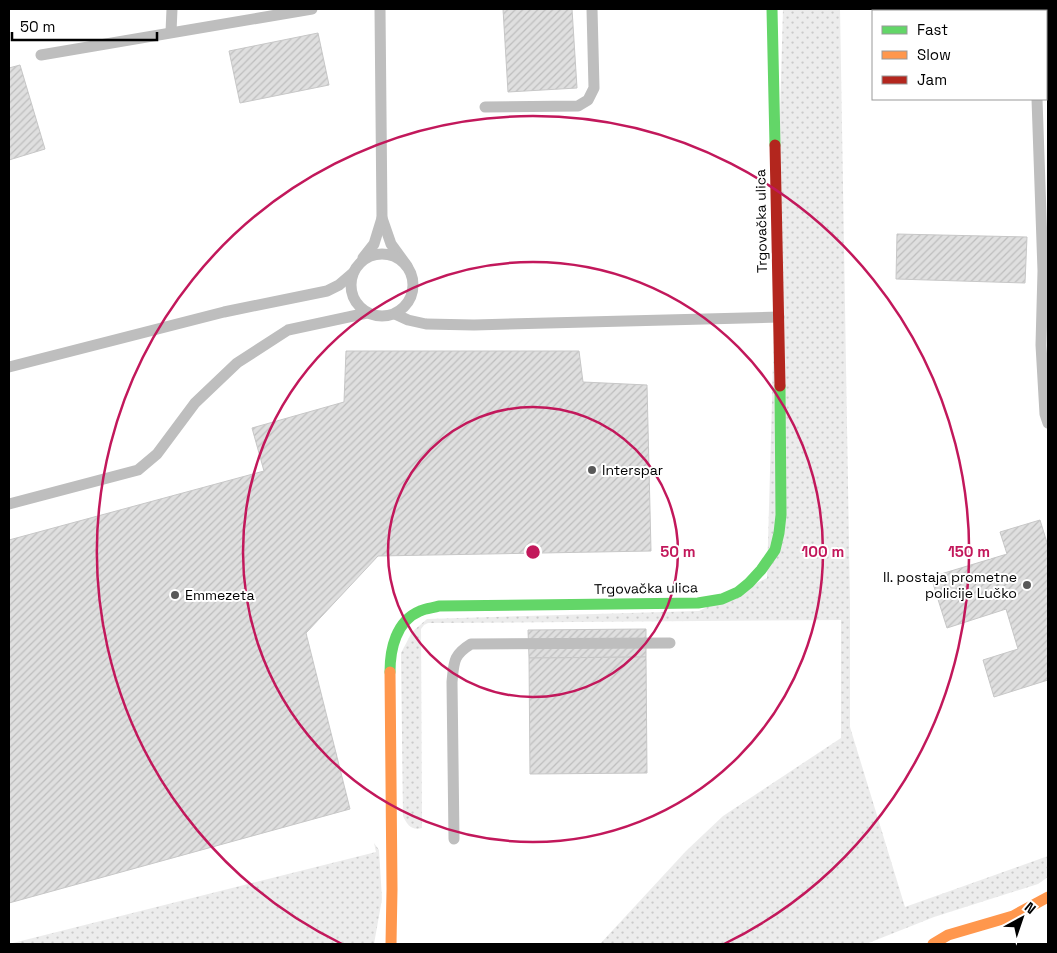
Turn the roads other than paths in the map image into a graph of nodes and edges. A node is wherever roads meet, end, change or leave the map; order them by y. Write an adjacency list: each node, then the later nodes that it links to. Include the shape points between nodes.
1 (172, 9): 6 (lane)
2 (312, 9): 6 (lane)
3 (380, 9): 10 (lane)
4 (592, 9): 9 (lane, via 594,88 588,100 578,106)
5 (772, 9): 15 (main road, Trgovačka ulica)
6 (172, 32): 7 (lane)
7 (41, 55)
8 (1038, 100): 17 (lane, via 1043,271 1041,345)
9 (485, 107)
10 (382, 218): 11 (lane, via 391,244); 12 (lane, via 374,244)
11 (406, 266): 12 (lane, via 400,260 382,254 365,259); 14 (lane, via 413,284 412,293 402,309)
12 (355, 269): 13 (lane, via 350,282 351,292 360,308); 16 (lane, via 339,285 327,291 224,312)
13 (367, 313): 14 (lane, via 376,316); 18 (lane, via 288,330 237,363 195,403 157,454 138,470)
14 (394, 314): 15 (lane, via 426,324 474,325)
15 (779, 317): 22 (main road, Trgovačka ulica, via 779,533 775,550 749,583 722,599 698,603 439,606 418,612 398,629 390,666)
16 (9, 367)
17 (1048, 423)
18 (9, 504)
19 (670, 643): 20 (lane, via 471,644 461,650 454,662 452,682)
20 (454, 839)
21 (1048, 897): 23 (main road, via 1013,916 948,935)
22 (391, 944)
23 (933, 944)

